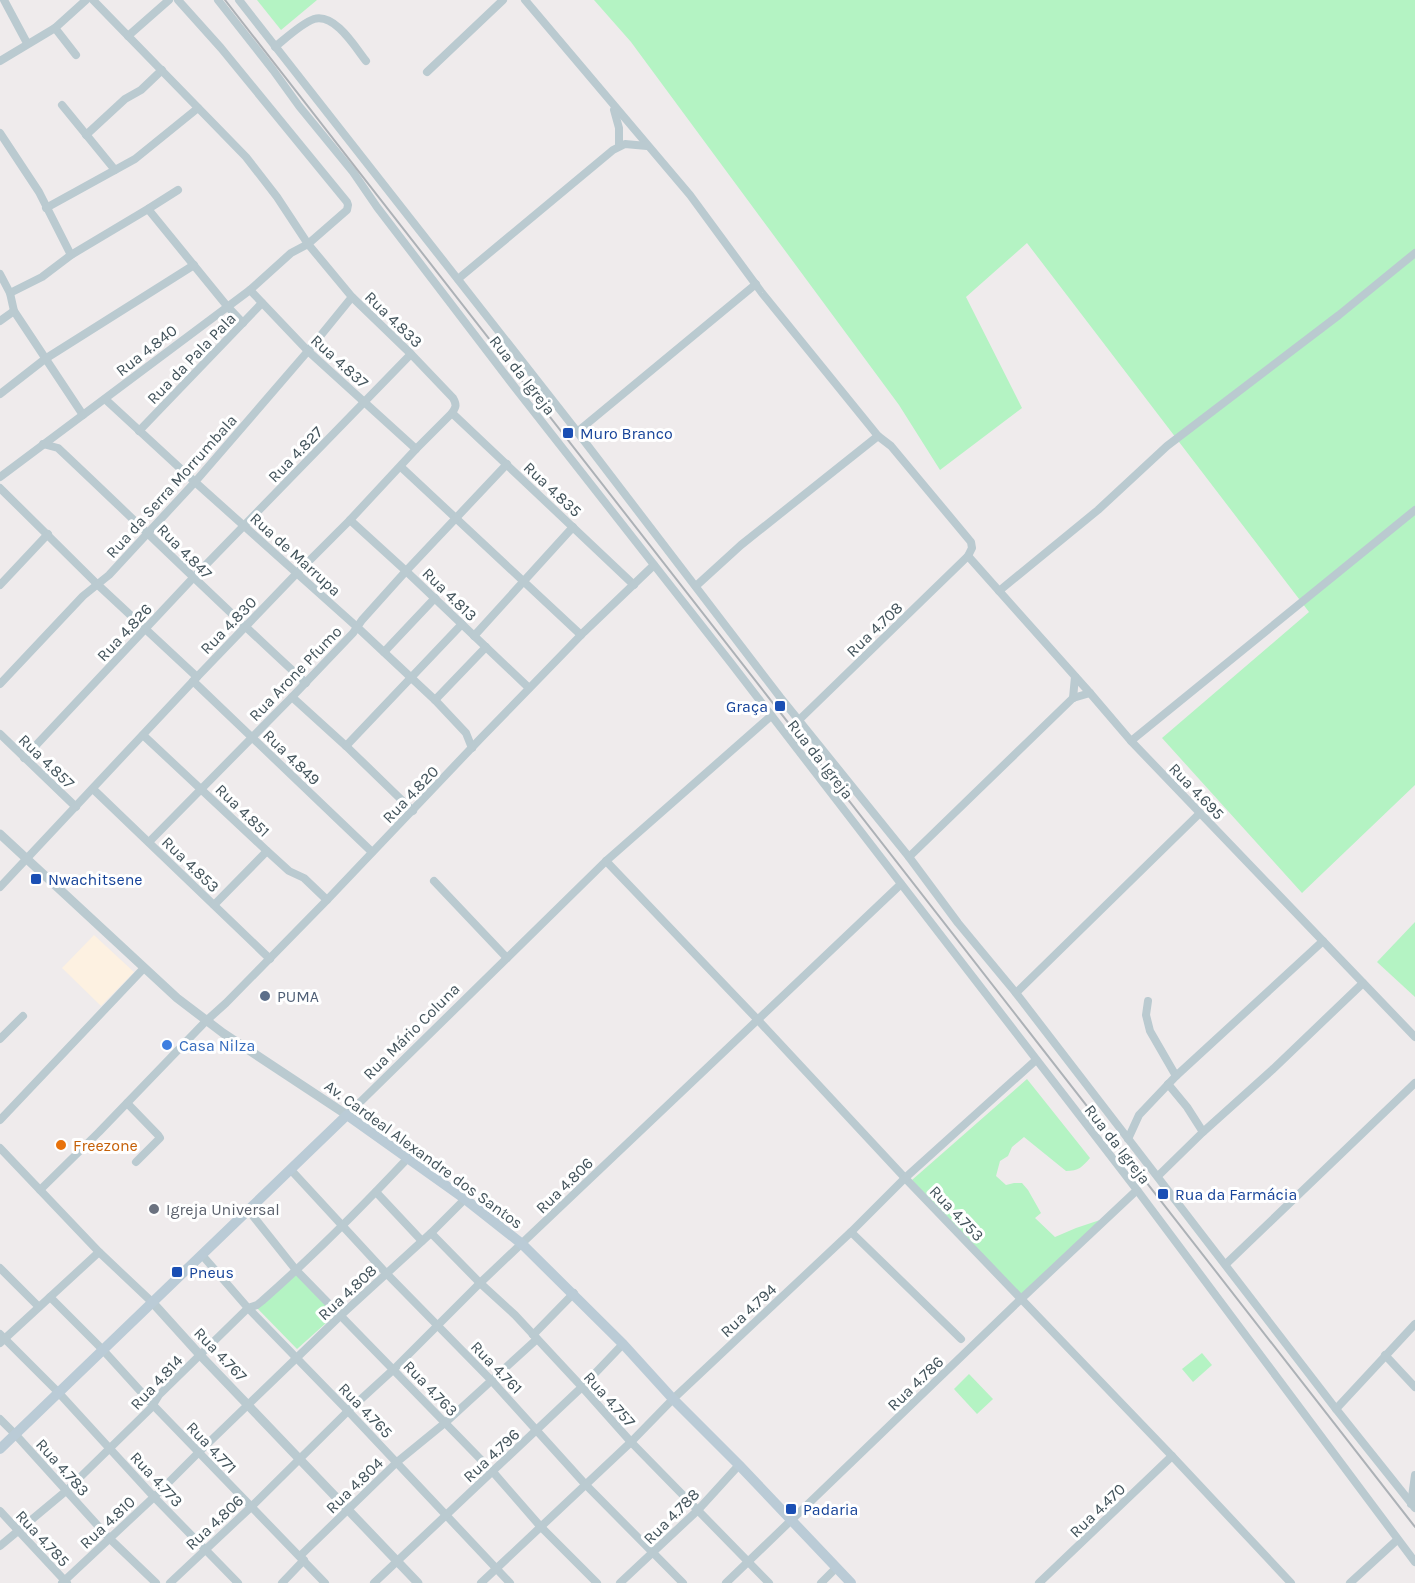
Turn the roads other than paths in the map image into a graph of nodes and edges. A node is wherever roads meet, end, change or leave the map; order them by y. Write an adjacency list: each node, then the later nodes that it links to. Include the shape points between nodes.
1 (4, 0): 12 (street)
2 (86, 0): 10 (street)
3 (93, 0): 11 (street, Rua 4.833)
4 (169, 0): 11 (street)
5 (178, 0): 30 (street, Rua 4.840, via 347,202 346,210)
6 (218, 0): 73 (street, Rua da Igreja)
7 (239, 0): 13 (street, Rua da Igreja)
8 (503, 0): 18 (street)
9 (525, 0): 20 (street)
10 (55, 28): 12 (street); 14 (street)
11 (128, 36): 17 (street, Rua 4.833)
12 (27, 44): 15 (street)
13 (275, 47): 16 (street, via 314,19 323,18 335,23); 35 (street, Rua da Igreja)
14 (76, 55)
15 (0, 61)
16 (366, 61)
17 (162, 70): 21 (street, Rua 4.833); 23 (street)
18 (427, 72)
19 (62, 105): 23 (street)
20 (613, 105): 24 (street); 25 (street)
21 (198, 108): 26 (street, via 135,159); 30 (street, Rua 4.833, via 246,157)
22 (0, 133): 28 (street)
23 (86, 135): 26 (street)
24 (619, 146): 25 (street); 35 (street)
25 (647, 146): 36 (street, via 690,195)
26 (115, 170): 28 (street)
27 (178, 190): 29 (street)
28 (46, 208): 32 (street)
29 (148, 209): 32 (street); 33 (street)
30 (308, 244): 37 (street, Rua 4.840, via 291,253); 39 (street, Rua 4.833)
31 (1415, 253): 82 (street, via 1167,447)
32 (71, 255): 38 (street)
33 (194, 266): 41 (street); 47 (street)
34 (0, 274): 38 (street)
35 (458, 279): 55 (street, Rua da Igreja)
36 (756, 284): 55 (street); 56 (street)
37 (250, 290): 40 (street, Rua 4.837); 41 (street, Rua 4.840)
38 (10, 294): 42 (street)
39 (352, 297): 45 (street, Rua da Serra Morrumbala); 46 (street, Rua 4.833)
40 (261, 303): 44 (street, Rua da Pala Pala); 45 (street, Rua 4.837)
41 (227, 306): 44 (street); 49 (street, Rua 4.840)
42 (14, 311): 43 (street); 47 (street)
43 (0, 321)
44 (243, 323): 54 (street, Rua da Pala Pala)
45 (308, 351): 50 (street, Rua 4.837); 63 (street, Rua da Serra Morrumbala)
46 (411, 354): 50 (street, Rua 4.827); 51 (street, Rua 4.833, via 453,398 456,407)
47 (45, 359): 48 (street); 52 (street)
48 (0, 394)
49 (105, 399): 52 (street, Rua 4.840); 54 (street, Rua de Marrupa)
50 (365, 401): 59 (street, Rua 4.837); 68 (street, Rua 4.827)
51 (452, 413): 59 (street, Rua 4.830); 60 (street, Rua 4.835)
52 (82, 415): 53 (street, Rua 4.840)
53 (60, 431): 57 (street, Rua 4.840); 58 (street)
54 (139, 431): 63 (street, Rua de Marrupa)
55 (577, 432): 81 (street, Rua da Igreja)
56 (878, 436): 72 (street, via 891,446 971,542); 81 (street, via 741,544)
57 (43, 444): 58 (street, Rua 4.847); 62 (street, Rua 4.840)
58 (58, 448): 70 (street, Rua 4.847)
59 (416, 449): 61 (street, Rua 4.830)
60 (507, 464): 66 (street, Rua Arone Pfumo); 69 (street, Rua 4.835)
61 (401, 467): 66 (street); 67 (street, Rua 4.830)
62 (0, 477)
63 (195, 482): 68 (street, Rua de Marrupa); 70 (street, Rua da Serra Morrumbala)
64 (0, 488): 71 (street, Rua 4.849)
65 (1415, 510): 109 (street)
66 (456, 519): 74 (street, Rua Arone Pfumo); 77 (street)
67 (350, 520): 74 (street, Rua 4.813); 75 (street, Rua 4.830)
68 (245, 526): 75 (street, Rua de Marrupa); 76 (street, Rua 4.826)
69 (573, 527): 77 (street); 80 (street, Rua 4.835)
70 (148, 533): 76 (street, Rua 4.847); 78 (street, Rua da Serra Morrumbala)
71 (48, 534): 78 (street, Rua 4.849); 79 (street)
72 (968, 556): 82 (street, Rua 4.695); 103 (street, Rua 4.708)
73 (654, 565): 80 (street, Rua 4.820); 102 (street, Rua da Igreja)
74 (406, 571): 83 (street, Rua 4.813); 86 (street, Rua Arone Pfumo)
75 (297, 573): 85 (street, Rua 4.830); 86 (street, Rua de Marrupa)
76 (193, 578): 85 (street, Rua 4.847); 87 (street, Rua 4.826)
77 (523, 581): 88 (street); 89 (street)
78 (97, 584): 87 (street, Rua 4.849); 96 (street, Rua da Serra Morrumbala)
79 (0, 585)
80 (634, 585): 88 (street, Rua 4.820)
81 (696, 586): 103 (street, Rua da Igreja)
82 (999, 591): 92 (street, Rua 4.695)
83 (435, 598): 84 (street, Rua 4.813); 91 (street)
84 (462, 624): 89 (street, Rua 4.813); 93 (street)
85 (245, 627): 94 (street, Rua 4.830); 95 (street, Rua 4.847)
86 (357, 627): 91 (street, Rua de Marrupa); 95 (street, Rua Arone Pfumo)
87 (146, 629): 94 (street, Rua 4.849); 112 (street, Rua 4.826)
88 (581, 635): 97 (street, Rua 4.820)
89 (474, 636): 90 (street, Rua 4.813)
90 (486, 647): 97 (street, Rua 4.813); 101 (street)
91 (384, 652): 93 (street, Rua de Marrupa)
92 (1075, 677): 98 (street, Rua 4.695); 100 (street)
93 (412, 678): 101 (street, Rua de Marrupa); 110 (street)
94 (195, 679): 106 (street, Rua 4.830); 107 (street, Rua 4.849)
95 (306, 683): 99 (street, Rua Arone Pfumo)
96 (0, 684)
97 (529, 688): 108 (street, Rua 4.820)
98 (1090, 693): 100 (street); 109 (street, Rua 4.695)
99 (292, 697): 107 (street, Rua Arone Pfumo); 110 (street)
100 (1072, 698): 122 (street)
101 (435, 700): 104 (street, Rua de Marrupa)
102 (771, 716): 124 (street, Rua Mário Coluna); 126 (street, Rua da Igreja)
103 (799, 720): 122 (street, Rua da Igreja)
104 (466, 733): 108 (street); 111 (street)
105 (0, 734): 112 (street, Rua 4.857)
106 (143, 735): 113 (street, Rua 4.851); 114 (street, Rua 4.830)
107 (252, 738): 113 (street, Rua Arone Pfumo); 121 (street, Rua 4.849)
108 (482, 738): 111 (street, Rua 4.820)
109 (1131, 741): 117 (street, Rua 4.695)
110 (346, 746): 116 (street)
111 (472, 748): 116 (street, Rua 4.820)
112 (24, 758): 115 (street, Rua 4.857)
113 (201, 788): 119 (street, Rua Arone Pfumo); 120 (street, Rua 4.851)
114 (93, 789): 115 (street, Rua 4.830); 119 (street, Rua 4.853)
115 (76, 807): 123 (street, Rua 4.830)
116 (413, 811): 121 (street, Rua 4.820)
117 (1200, 813): 130 (street, Rua 4.695); 135 (street)
118 (0, 834): 123 (street, Av. Cardeal Alexandre dos Santos)
119 (149, 842): 129 (street, Rua 4.853)
120 (267, 851): 128 (street, Rua 4.851); 129 (street)
121 (372, 852): 128 (street, Rua 4.820)
122 (909, 857): 135 (street, Rua da Igreja)
123 (27, 860): 127 (street, Rua 4.830); 133 (street, Av. Cardeal Alexandre dos Santos)
124 (606, 861): 131 (street, Rua Mário Coluna); 138 (street, Rua 4.753)
125 (434, 881): 131 (street)
126 (901, 884): 138 (street, Rua 4.806); 142 (street, Rua da Igreja)
127 (0, 887)
128 (327, 900): 132 (street, Rua 4.820)
129 (214, 905): 132 (street, Rua 4.853)
130 (1323, 941): 134 (street, Rua 4.695); 143 (street)
131 (507, 958): 147 (street, Rua Mário Coluna)
132 (270, 959): 139 (street, Rua 4.820)
133 (144, 968): 139 (street, Av. Cardeal Alexandre dos Santos); 148 (street)
134 (1363, 983): 140 (street, Rua 4.695); 149 (street)
135 (1016, 993): 150 (street, Rua da Igreja)
136 (1148, 1001): 143 (street, via 1148,1023)
137 (23, 1016): 141 (street)
138 (757, 1019): 156 (street, Rua 4.753); 166 (street, Rua 4.806)
139 (206, 1021): 146 (street, Rua 4.820); 147 (street, Av. Cardeal Alexandre dos Santos)
140 (1415, 1037)
141 (0, 1039)
142 (1036, 1060): 156 (street, Rua 4.794); 158 (street, Rua da Igreja)
143 (1176, 1076): 145 (street)
144 (1415, 1083): 169 (street)
145 (1168, 1084): 149 (street); 150 (street, via 1139,1115)
146 (127, 1103): 153 (street, via 160,1138); 157 (street, Rua 4.820)
147 (348, 1115): 152 (main road, Av. Cardeal Alexandre dos Santos); 154 (main road, Rua Mário Coluna)
148 (0, 1120)
149 (1203, 1132): 155 (street)
150 (1128, 1139): 155 (street, Rua da Igreja)
151 (0, 1148): 157 (street, Rua 4.767)
152 (407, 1159): 159 (street, Rua 4.814); 160 (main road, Av. Cardeal Alexandre dos Santos)
153 (136, 1162)
154 (291, 1170): 161 (main road, Rua Mário Coluna); 162 (street, Rua 4.761)
155 (1158, 1176): 169 (street, Rua da Igreja)
156 (905, 1178): 163 (street, Rua 4.794); 176 (street, Rua 4.753)
157 (40, 1190): 167 (street, Rua 4.767)
158 (1137, 1190): 176 (street, Rua 4.786); 228 (street, Rua da Igreja)
159 (376, 1192): 162 (street, Rua 4.814); 165 (street)
160 (465, 1199): 164 (street, Rua 4.808); 166 (main road, Av. Cardeal Alexandre dos Santos)
161 (249, 1211): 168 (main road, Rua Mário Coluna); 171 (street, Rua 4.763)
162 (342, 1226): 171 (street, Rua 4.814); 172 (street, Rua 4.761)
163 (851, 1232): 185 (street); 196 (street, Rua 4.794)
164 (431, 1233): 165 (street, Rua 4.808); 173 (street, Rua 4.757)
165 (422, 1241): 172 (street, Rua 4.808)
166 (522, 1244): 173 (street, Rua 4.806); 174 (main road, Av. Cardeal Alexandre dos Santos)
167 (99, 1252): 175 (street); 177 (street, Rua 4.767)
168 (202, 1256): 177 (main road, Rua Mário Coluna); 179 (street, Rua 4.765)
169 (1226, 1264): 199 (street, Rua da Igreja)
170 (0, 1268): 178 (street)
171 (296, 1269): 179 (street, Rua 4.814, via 262,1301); 180 (street, Rua 4.763)
172 (386, 1274): 180 (street, Rua 4.808); 182 (street, Rua 4.761)
173 (480, 1283): 182 (street, Rua 4.806); 183 (street, Rua 4.757)
174 (574, 1293): 183 (street, Rua 4.804); 186 (main road, Av. Cardeal Alexandre dos Santos)
175 (50, 1297): 178 (street); 187 (street, Rua 4.771)
176 (1021, 1299): 209 (street, Rua 4.753); 224 (street, Rua 4.786)
177 (153, 1303): 187 (main road, Rua Mário Coluna); 188 (street, Rua 4.767)
178 (39, 1307): 184 (street)
179 (248, 1308): 188 (street, Rua 4.814); 190 (street, Rua 4.765)
180 (340, 1316): 190 (street, Rua 4.808); 191 (street, Rua 4.763)
181 (1415, 1324): 189 (street)
182 (438, 1326): 191 (street, Rua 4.806); 192 (street, Rua 4.761)
183 (535, 1337): 192 (street, Rua 4.804); 193 (street, Rua 4.757)
184 (2, 1338): 195 (street, Rua 4.773)
185 (961, 1339)
186 (623, 1344): 193 (street, Rua 4.796); 196 (main road, Av. Cardeal Alexandre dos Santos)
187 (103, 1350): 195 (main road, Rua Mário Coluna); 197 (street, Rua 4.771)
188 (200, 1355): 197 (street, Rua 4.814); 198 (street, Rua 4.767)
189 (1385, 1355): 194 (street); 199 (street)
190 (297, 1358): 198 (street, Rua 4.808); 200 (street, Rua 4.765)
191 (394, 1369): 200 (street, Rua 4.806); 202 (street, Rua 4.763)
192 (492, 1381): 202 (street, Rua 4.804); 203 (street, Rua 4.761)
193 (582, 1387): 203 (street, Rua 4.796); 205 (street, Rua 4.757)
194 (1415, 1387)
195 (58, 1392): 204 (main road, Rua Mário Coluna); 207 (street, Rua 4.773)
196 (673, 1400): 205 (street, Rua 4.794); 212 (main road, Av. Cardeal Alexandre dos Santos)
197 (153, 1405): 207 (street, Rua 4.814); 208 (street, Rua 4.771)
198 (249, 1405): 208 (street, Rua 4.810); 210 (street, Rua 4.767)
199 (1336, 1408): 218 (street, Rua da Igreja)
200 (348, 1411): 210 (street, Rua 4.806); 211 (street, Rua 4.765)
201 (0, 1419): 204 (street, Rua 4.783)
202 (446, 1422): 211 (street, Rua 4.804); 213 (street, Rua 4.763)
203 (537, 1430): 213 (street, Rua 4.796); 215 (street, Rua 4.761)
204 (15, 1434): 206 (main road, Rua Mário Coluna); 216 (street, Rua 4.783)
205 (631, 1442): 215 (street, Rua 4.794); 221 (street, Rua 4.757)
206 (0, 1449)
207 (110, 1449): 216 (street, Rua 4.814); 217 (street, Rua 4.773)
208 (199, 1452): 217 (street, Rua 4.810); 219 (street, Rua 4.771)
209 (1172, 1455): 255 (street, Rua 4.470); 256 (street, Rua 4.753)
210 (300, 1459): 219 (street, Rua 4.806); 220 (street, Rua 4.767)
211 (397, 1462): 220 (street, Rua 4.804); 223 (street, Rua 4.765)
212 (739, 1465): 221 (street, Rua 4.788); 224 (main road, Av. Cardeal Alexandre dos Santos)
213 (493, 1472): 223 (street, Rua 4.796); 225 (street, Rua 4.763)
214 (1415, 1475): 218 (street)
215 (585, 1484): 225 (street, Rua 4.794); 231 (street, Rua 4.761)
216 (66, 1491): 226 (street, Rua 4.814); 227 (street, Rua 4.783)
217 (154, 1497): 227 (street, Rua 4.810); 230 (street, Rua 4.773)
218 (1413, 1506)
219 (251, 1507): 230 (street, Rua 4.806); 232 (street, Rua 4.771)
220 (347, 1510): 232 (street, Rua 4.804); 233 (street, Rua 4.767)
221 (698, 1510): 231 (street, Rua 4.788); 234 (street, Rua 4.757)
222 (0, 1511): 226 (street, Rua 4.785)
223 (447, 1514): 233 (street, Rua 4.796); 236 (street, Rua 4.765)
224 (791, 1521): 234 (street, Rua 4.786); 237 (main road, Av. Cardeal Alexandre dos Santos)
225 (540, 1526): 236 (street, Rua 4.794); 248 (street, Rua 4.763)
226 (17, 1531): 229 (street, Rua 4.814); 238 (street, Rua 4.785)
227 (109, 1538): 238 (street, Rua 4.810); 239 (street, Rua 4.783)
228 (1398, 1540): 235 (street, Rua da Igreja); 257 (street)
229 (0, 1546)
230 (206, 1549): 240 (street, Rua 4.806); 241 (street, Rua 4.773)
231 (654, 1552): 249 (street, Rua 4.788); 250 (street, Rua 4.761)
232 (302, 1558): 242 (street, Rua 4.804); 243 (street, Rua 4.771)
233 (397, 1562): 244 (street, Rua 4.796); 245 (street, Rua 4.767)
234 (749, 1562): 251 (street, Rua 4.786); 252 (street, Rua 4.757)
235 (1415, 1562)
236 (495, 1569): 246 (street, Rua 4.794); 247 (street, Rua 4.765)
237 (836, 1569): 253 (street); 254 (main road, Av. Cardeal Alexandre dos Santos)
238 (64, 1582)
239 (156, 1583)
240 (170, 1583)
241 (238, 1583)
242 (282, 1583)
243 (325, 1583)
244 (375, 1583)
245 (418, 1583)
246 (481, 1583)
247 (510, 1583)
248 (597, 1583)
249 (620, 1583)
250 (683, 1583)
251 (726, 1583)
252 (769, 1583)
253 (822, 1583)
254 (851, 1583)
255 (1039, 1583)
256 (1291, 1583)
257 (1350, 1583)

